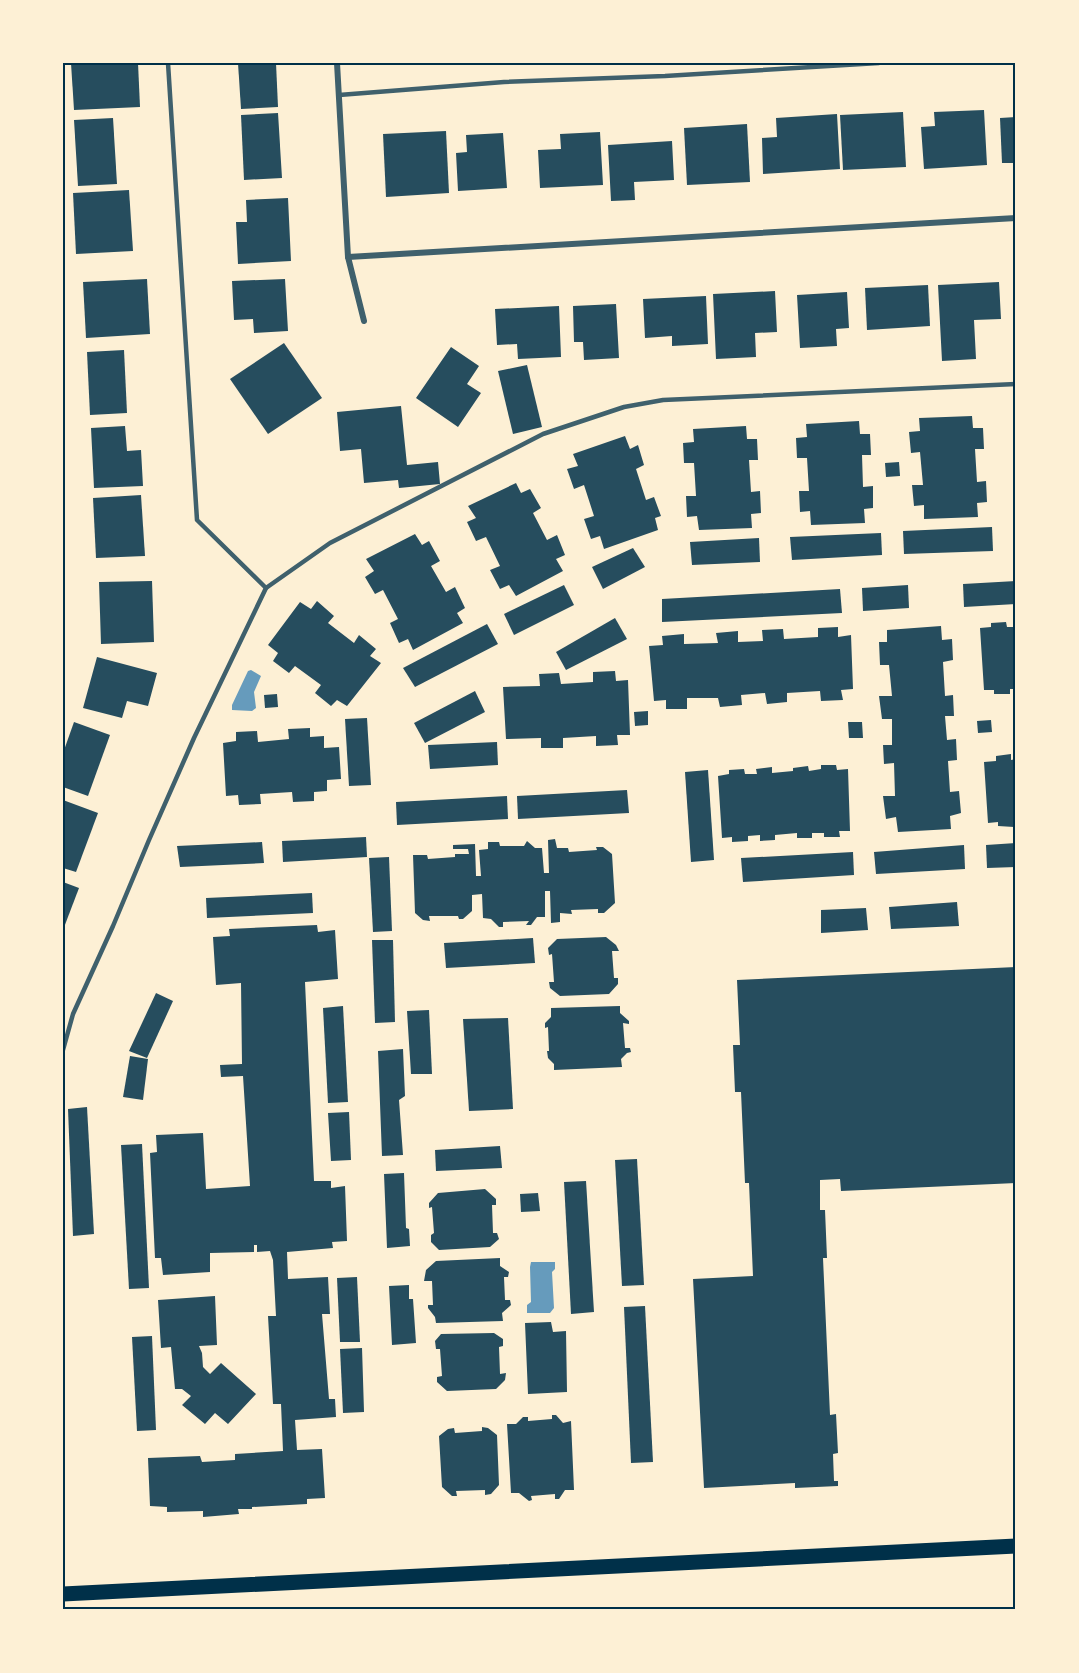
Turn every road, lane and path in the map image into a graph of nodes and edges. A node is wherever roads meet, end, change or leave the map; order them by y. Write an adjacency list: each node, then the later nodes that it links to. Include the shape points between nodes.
1 (168, 63): 9 (lane, via 197,520)
2 (338, 63): 4 (street)
3 (879, 63): 4 (lane, via 504,82)
4 (339, 95): 6 (street)
5 (1016, 218): 6 (street)
6 (348, 257): 7 (street)
7 (364, 321)
8 (1016, 384): 9 (lane, via 663,400 624,406 533,440 330,543)
9 (266, 588): 10 (lane, via 149,840 73,1014)
10 (63, 1050)
11 (1016, 1546): 12 (main road)
12 (63, 1594)

